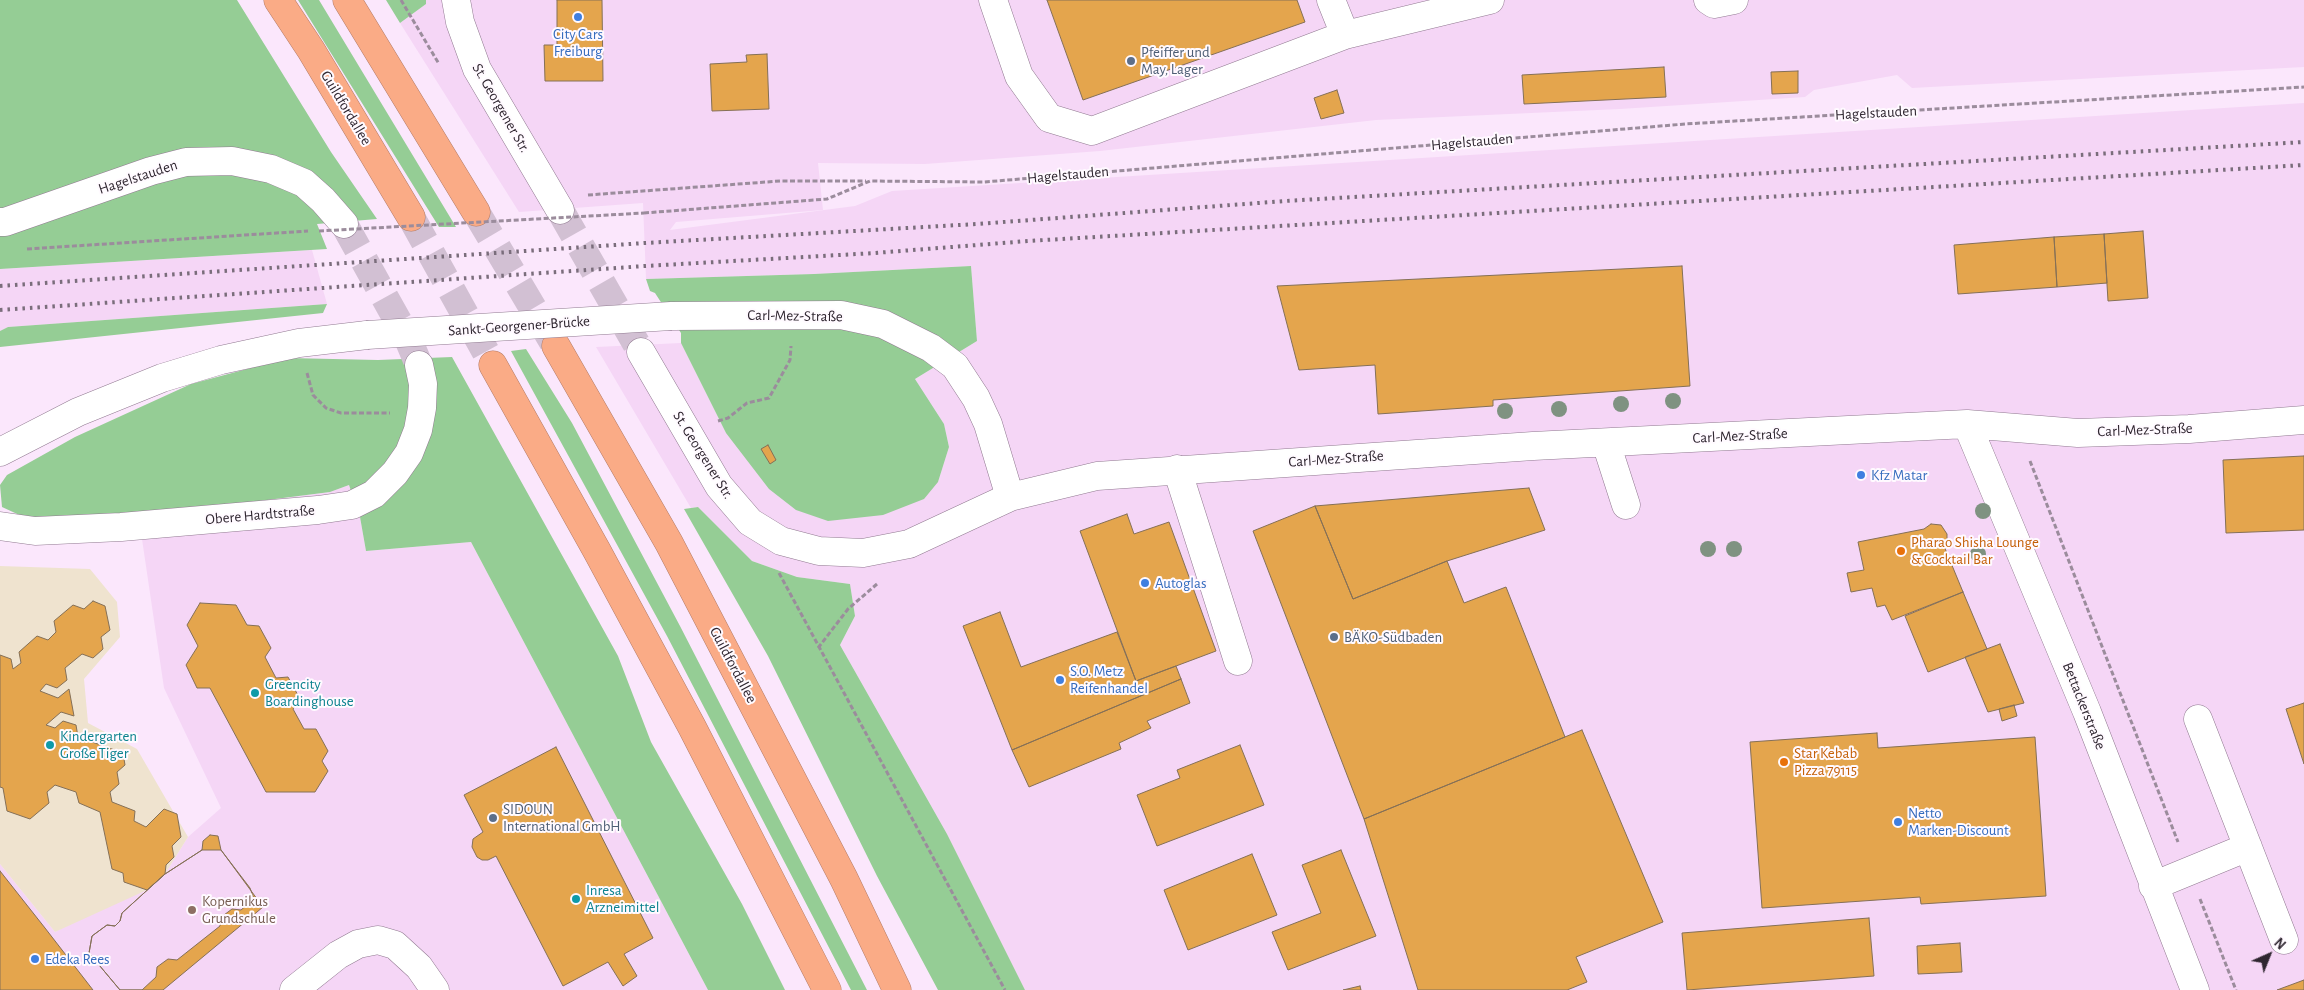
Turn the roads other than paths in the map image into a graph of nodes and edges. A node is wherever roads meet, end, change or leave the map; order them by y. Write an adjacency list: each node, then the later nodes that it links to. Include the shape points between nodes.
1 (278, 0): 12 (highway, Guildfordallee)
2 (347, 0): 11 (highway)
3 (456, 0): 10 (street, St. Georgener Str., via 460,22 477,69)
4 (993, 0): 9 (street, via 1019,76 1050,118 1092,130)
5 (1331, 0): 9 (street)
6 (1490, 0): 9 (street)
7 (1708, 0): 8 (street, via 1714,4)
8 (1734, 0)
9 (1345, 35)
10 (556, 204)
11 (476, 212)
12 (411, 217)
13 (2, 223): 14 (street, Hagelstauden, via 151,171 186,162 232,161 271,169 304,183 324,200)
14 (331, 227)
15 (671, 316): 23 (street, Sankt-Georgener-Brücke, bridge, via 367,335 299,343 221,360 162,378 78,412); 25 (street, Carl-Mez-Straße, via 841,315 883,324 931,348 955,366 976,398 988,424)
16 (556, 346): 33 (highway, Guildfordallee, via 669,543)
17 (641, 352): 25 (street, St. Georgener Str., via 719,486 750,522 781,541 819,551 863,554 909,544)
18 (419, 365): 27 (street, Obere Hardtstraße, via 423,384 422,408 409,452 395,473 374,494 352,505 121,527 35,531)
19 (493, 365): 36 (highway, via 692,727)
20 (2304, 420): 21 (street, Carl-Mez-Straße, via 2078,433)
21 (1967, 424): 22 (street, Carl-Mez-Straße); 31 (street, Bettackerstraße, via 2087,712)
22 (1606, 443): 24 (street, Carl-Mez-Straße); 26 (street)
23 (0, 452)
24 (1177, 469): 25 (street, Carl-Mez-Straße, via 1097,476); 28 (street)
25 (1010, 497)
26 (1626, 505)
27 (0, 526)
28 (1238, 661)
29 (2198, 719): 30 (street)
30 (2248, 847): 31 (street); 32 (street)
31 (2153, 886): 37 (street, Bettackerstraße)
32 (2284, 940)
33 (897, 987)
34 (294, 990): 35 (street, via 358,944 378,940 395,945 419,967)
35 (435, 990)
36 (827, 990)
37 (2195, 990)

